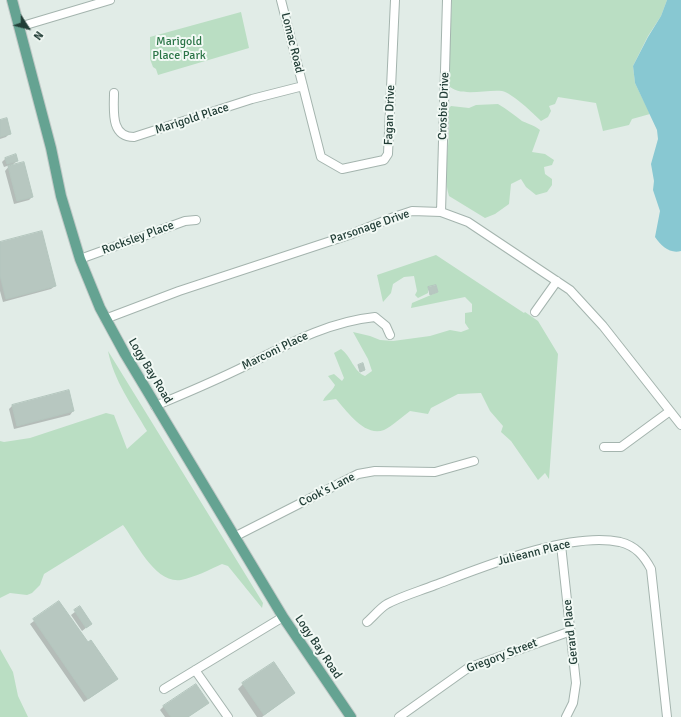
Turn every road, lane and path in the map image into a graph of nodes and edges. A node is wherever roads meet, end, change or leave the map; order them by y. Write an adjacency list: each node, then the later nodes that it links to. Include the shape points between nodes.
1 (12, 0): 6 (main road, Logy Bay Road)
2 (110, 0): 6 (street)
3 (281, 0): 7 (street, Lomac Road)
4 (394, 0): 7 (street, Fagan Drive, via 388,154 384,160 342,169 321,157)
5 (447, 0): 9 (street, Crosbie Drive)
6 (19, 27): 11 (main road, Logy Bay Road, via 61,196)
7 (303, 86): 8 (street, Marigold Place, via 252,99 134,137 121,133 116,126)
8 (114, 93)
9 (441, 212): 12 (street, Parsonage Drive, via 468,222); 14 (street, Parsonage Drive, via 412,211 349,235 179,291)
10 (196, 220): 11 (street, Rocksley Place, via 185,221)
11 (80, 259): 14 (main road, Logy Bay Road)
12 (557, 281): 13 (street); 17 (street, Parsonage Drive, via 580,300)
13 (535, 312)
14 (106, 319): 16 (main road, Logy Bay Road)
15 (390, 335): 16 (street, Marconi Place, via 386,326 375,317 353,320 311,333 239,369)
16 (155, 406): 21 (main road, Logy Bay Road)
17 (670, 411): 18 (street, Parsonage Drive); 19 (street, via 621,447)
18 (681, 425)
19 (604, 447)
20 (474, 461): 21 (street, Cook's Lane, via 435,472 375,471 358,474)
21 (234, 538): 23 (main road, Logy Bay Road)
22 (561, 545): 24 (street, Julieann Place, via 534,550 490,564 386,604); 25 (street, Gerard Place); 32 (street, Julieann Place, via 620,542 638,550 645,558 651,569)
23 (283, 617): 26 (street); 29 (main road, Logy Bay Road)
24 (367, 622)
25 (571, 631): 30 (street, Gregory Street, via 468,668); 31 (street, Gerard Place, via 576,683 573,703)
26 (195, 670): 27 (street); 28 (street)
27 (164, 689)
28 (228, 717)
29 (351, 717)
30 (399, 717)
31 (566, 717)
32 (667, 717)

